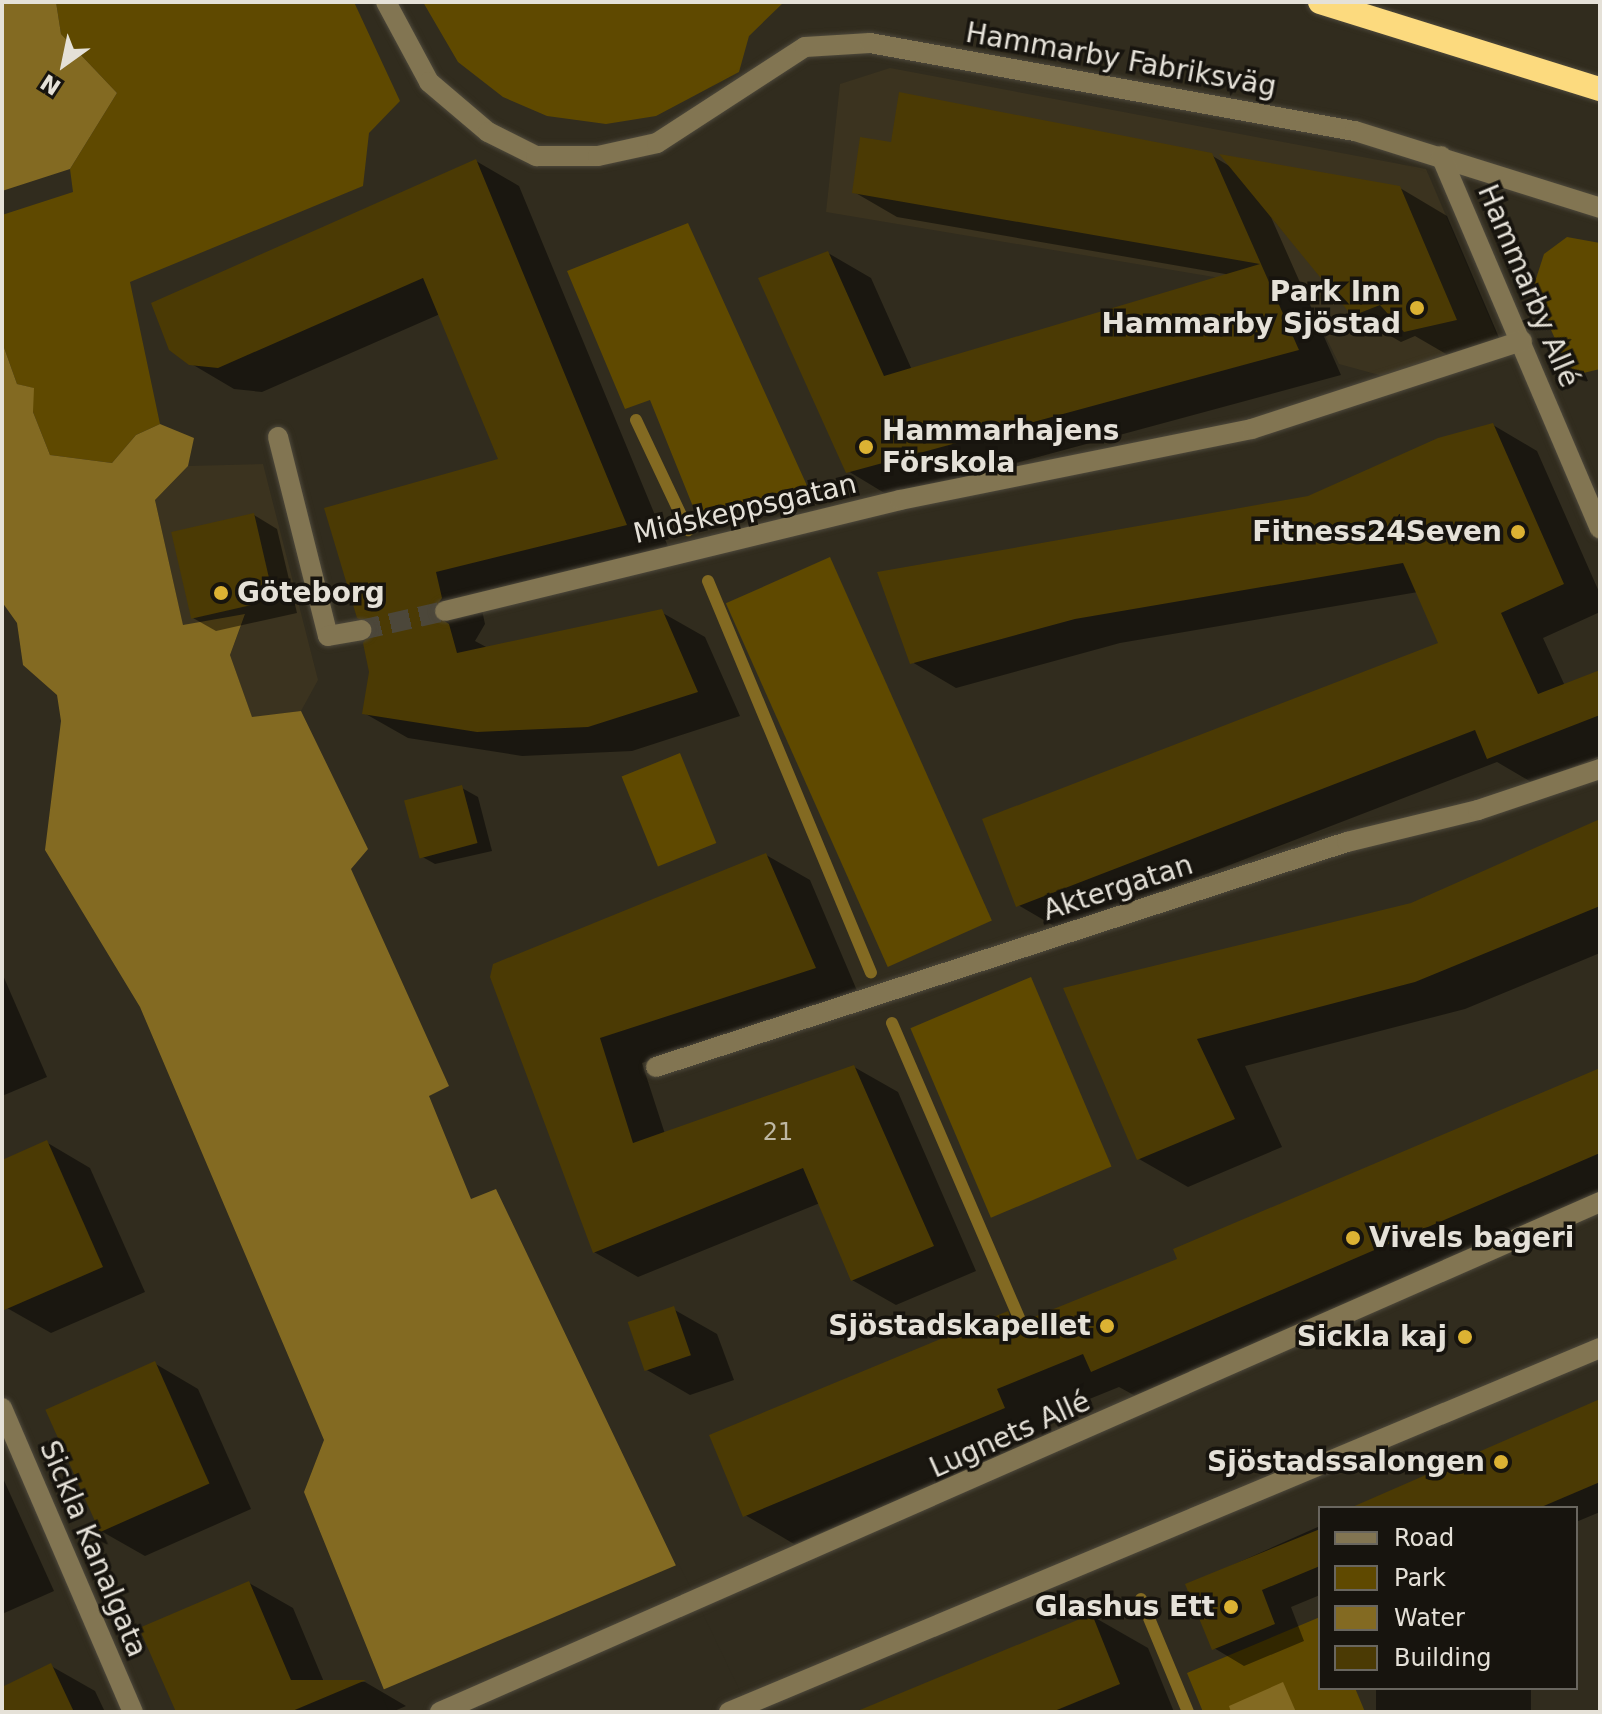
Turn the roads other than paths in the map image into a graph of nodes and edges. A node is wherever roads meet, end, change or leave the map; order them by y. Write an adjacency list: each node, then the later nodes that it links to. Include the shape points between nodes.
1 (386, 2): 4 (street, Hammarby Fabriksväg, via 429,82 488,132 536,156 598,156 657,143 805,47 870,43 1355,131)
2 (1320, 2): 3 (highway)
3 (1600, 89)
4 (1441, 156): 5 (street, Hammarby Fabriksväg); 6 (street, Hammarby Allé)
5 (1600, 208)
6 (1522, 341): 8 (street, Hammarby Allé); 9 (street, Midskeppsgatan, via 1252,429 900,500)
7 (278, 437): 10 (street, via 328,636)
8 (1600, 528)
9 (445, 611)
10 (361, 630)
11 (1600, 769): 12 (street, Aktergatan, via 1478,810 1347,842)
12 (656, 1067)
13 (1600, 1202): 17 (street, Lugnets Allé)
14 (1600, 1348): 18 (street)
15 (2, 1408): 16 (street, Sickla Kanalgata)
16 (133, 1712)
17 (440, 1712)
18 (729, 1712)

